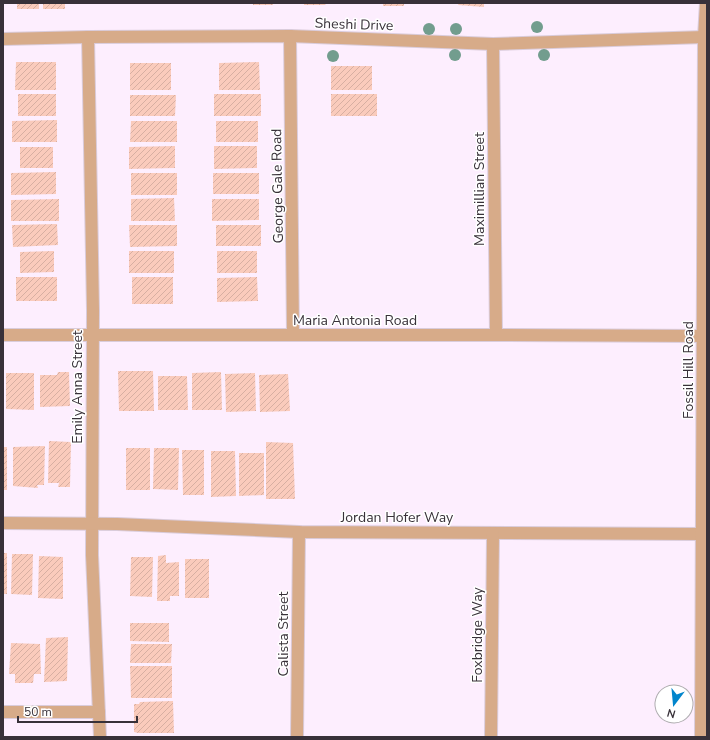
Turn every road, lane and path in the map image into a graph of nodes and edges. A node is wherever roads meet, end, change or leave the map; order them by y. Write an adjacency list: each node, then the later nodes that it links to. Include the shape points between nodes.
1 (706, 3): 4 (street, Fossil Hill Road)
2 (290, 36): 3 (street, Sheshi Drive); 6 (street, Sheshi Drive); 11 (street, George Gale Road)
3 (88, 37): 5 (street, Sheshi Drive); 10 (street, Emily Anna Street)
4 (704, 37): 6 (street, Sheshi Drive); 7 (street, Fossil Hill Road)
5 (3, 39)
6 (493, 44): 12 (street, Maximillian Street)
7 (706, 86): 8 (street, Fossil Hill Road)
8 (705, 242): 13 (street, Fossil Hill Road)
9 (3, 335): 10 (street, Maria Antonia Road)
10 (93, 335): 11 (street, Maria Antonia Road); 15 (street, Emily Anna Street)
11 (293, 335): 12 (street, Maria Antonia Road)
12 (496, 335): 13 (street, Maria Antonia Road)
13 (705, 336): 18 (street, Fossil Hill Road)
14 (3, 523): 15 (street, Jordan Hofer Way)
15 (92, 524): 16 (street, Jordan Hofer Way); 20 (street, Emily Anna Street)
16 (299, 532): 17 (street, Jordan Hofer Way); 22 (street, Calista Street)
17 (493, 532): 18 (street, Jordan Hofer Way); 23 (street, Foxbridge Way)
18 (702, 534): 24 (street, Fossil Hill Road)
19 (3, 712): 20 (street)
20 (99, 712): 21 (street, Emily Anna Street)
21 (100, 737)
22 (297, 737)
23 (491, 737)
24 (701, 737)

